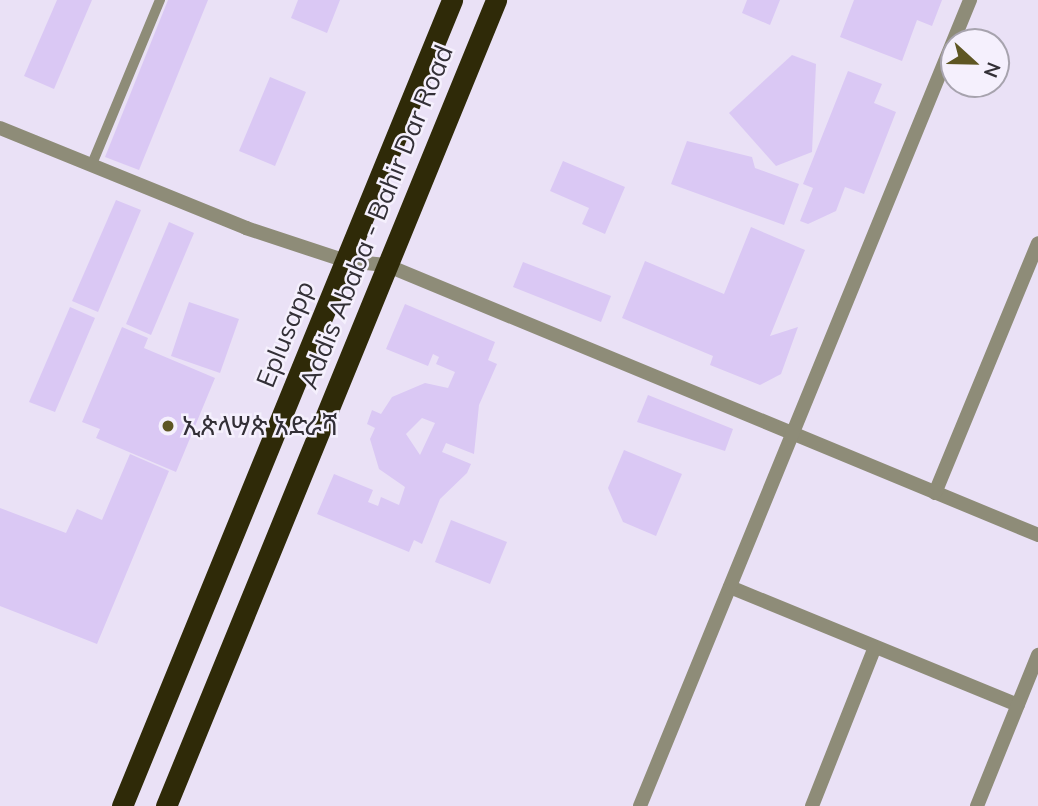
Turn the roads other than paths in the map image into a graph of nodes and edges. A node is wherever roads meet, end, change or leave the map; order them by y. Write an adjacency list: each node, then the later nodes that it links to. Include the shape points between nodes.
1 (160, 0): 6 (lane)
2 (452, 0): 8 (highway, Eplusapp)
3 (496, 0): 9 (highway, Addis Ababa - Bahir Dar Road)
4 (970, 0): 10 (street)
5 (0, 128): 6 (street)
6 (92, 164): 8 (street)
7 (1038, 243): 11 (street)
8 (346, 261): 9 (street); 17 (highway, Eplusapp)
9 (386, 265): 10 (street); 18 (highway, Addis Ababa - Bahir Dar Road)
10 (792, 435): 11 (street); 13 (street)
11 (935, 493): 12 (street)
12 (1038, 535)
13 (730, 587): 14 (street); 19 (street)
14 (875, 647): 16 (street); 20 (street)
15 (1038, 655): 16 (street)
16 (1018, 705): 21 (street)
17 (122, 806)
18 (166, 806)
19 (640, 806)
20 (811, 806)
21 (977, 806)

